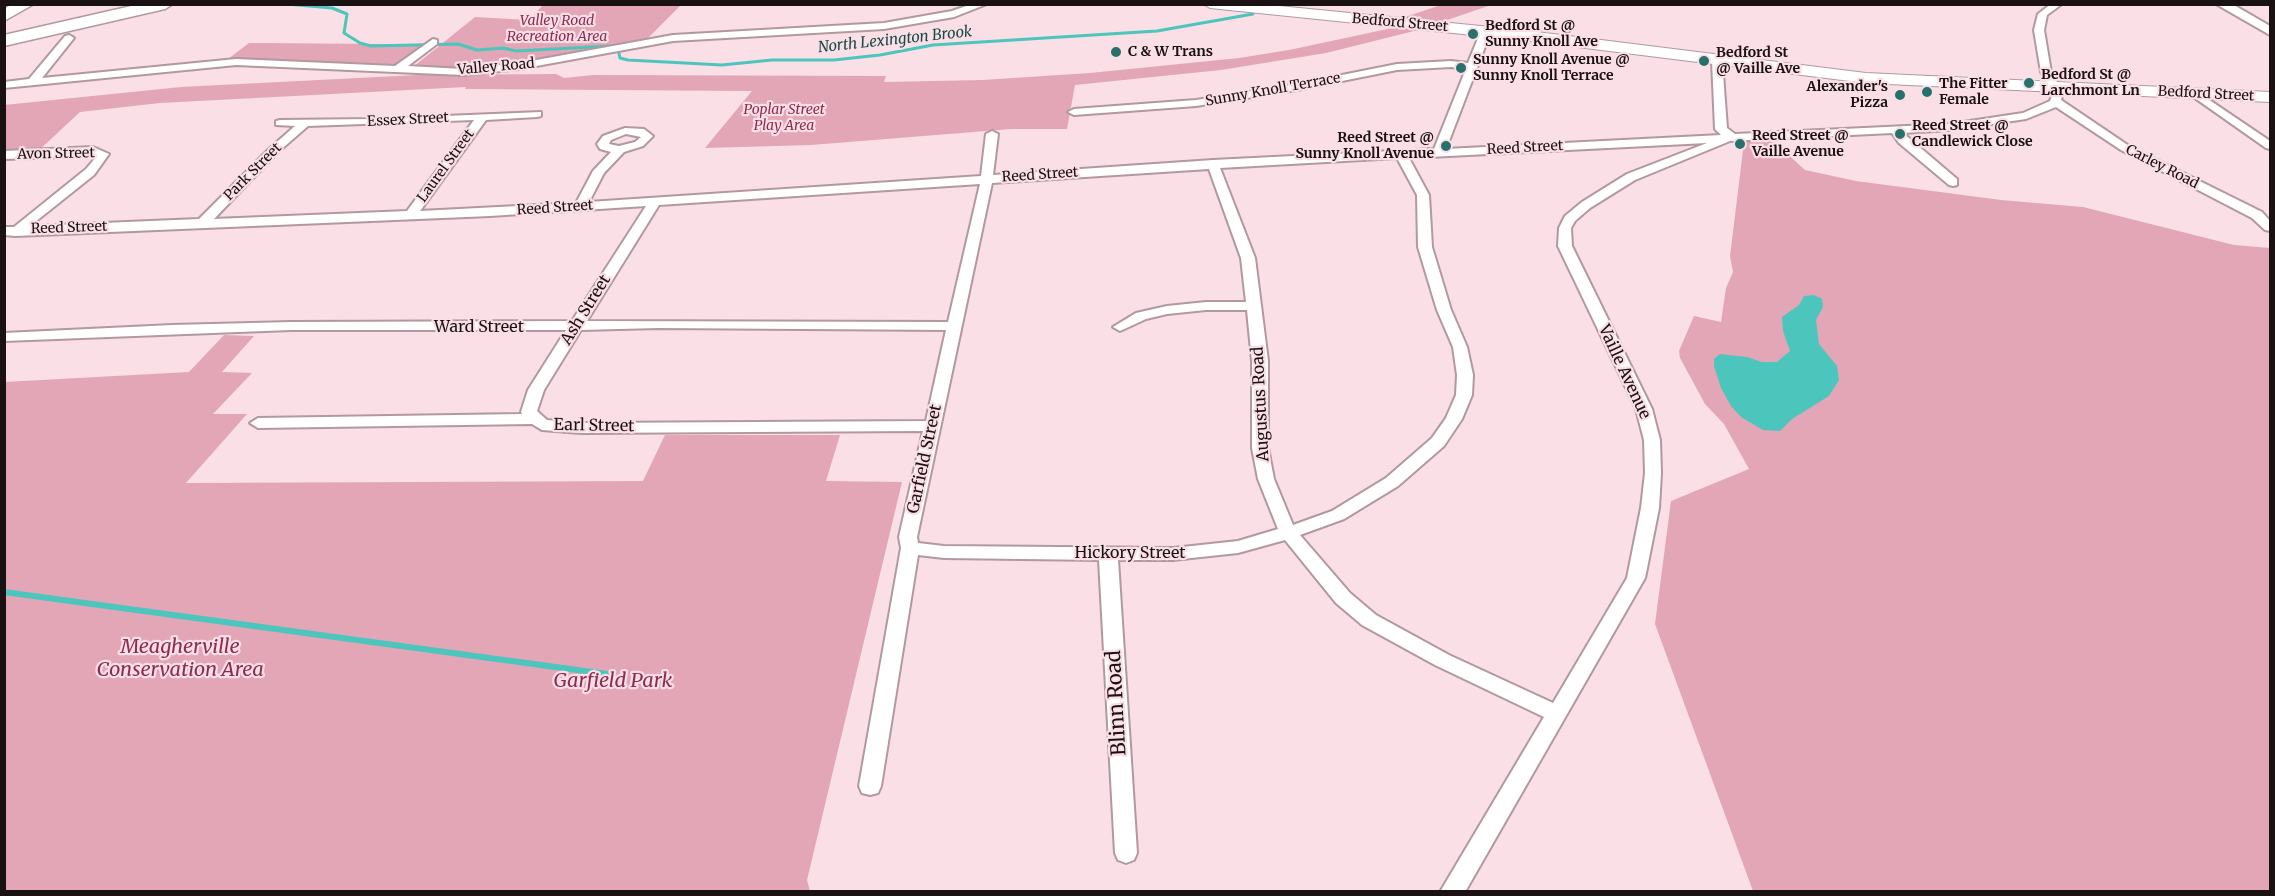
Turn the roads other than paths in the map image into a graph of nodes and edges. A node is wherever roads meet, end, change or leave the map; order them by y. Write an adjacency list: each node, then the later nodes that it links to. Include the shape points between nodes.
1 (26, 4): 7 (highway)
2 (165, 4): 11 (highway)
3 (983, 4): 15 (street, Valley Road, via 938,18 884,26 673,38 497,69)
4 (1210, 4): 8 (main road, Bedford Street)
5 (2058, 4): 18 (street, via 2043,14 2039,30 2046,72)
6 (2222, 4): 9 (street)
7 (4, 16)
8 (1486, 31): 13 (main road, Bedford Street); 14 (street)
9 (2271, 31)
10 (69, 38): 16 (street)
11 (4, 41)
12 (430, 44): 15 (street)
13 (1717, 60): 18 (main road, Bedford Street, via 1866,78); 28 (street, via 1721,129)
14 (1471, 66): 21 (street, Sunny Knoll Terrace, via 1397,67 1196,103); 32 (street)
15 (398, 69): 16 (street, Valley Road, via 237,62)
16 (32, 82): 17 (street, Valley Road)
17 (4, 86)
18 (2056, 94): 19 (main road, Bedford Street); 26 (street, Reed Street, via 2048,107 2026,116); 42 (street, Carley Road, via 2125,148)
19 (2196, 94): 20 (main road, Bedford Street); 30 (street)
20 (2271, 98)
21 (1074, 112)
22 (537, 114): 23 (street, Essex Street)
23 (482, 117): 25 (street, Essex Street); 41 (street, Laurel Street)
24 (280, 123): 25 (street, Essex Street)
25 (304, 123): 43 (street, Park Street)
26 (1895, 130): 28 (street, Reed Street); 38 (street)
27 (992, 134): 37 (street, Garfield Street)
28 (1731, 137): 29 (street, Reed Street); 33 (street, Vaille Avenue)
29 (1678, 140): 32 (street, Reed Street); 33 (street)
30 (2271, 146)
31 (620, 150): 40 (street, via 599,171)
32 (1438, 151): 34 (street, Reed Street)
33 (1697, 151): 58 (street, Vaille Avenue, via 1615,186 1577,212 1564,228 1565,246 1644,409 1652,440 1653,472 1636,578)
34 (1401, 154): 36 (street, Reed Street); 55 (street, Hickory Street, via 1423,195 1425,247 1460,350 1464,395 1438,442 1392,482 1338,515)
35 (4, 155): 45 (street, Avon Street, via 93,151 103,154 90,171)
36 (1213, 164): 37 (street, Reed Street); 47 (street, Augustus Road, via 1248,258)
37 (987, 179): 39 (street, Reed Street); 49 (street, Garfield Street)
38 (1953, 182)
39 (655, 201): 40 (street, Reed Street); 48 (street, Ash Street)
40 (581, 206): 41 (street, Reed Street)
41 (411, 215): 43 (street, Reed Street)
42 (2264, 215): 44 (street, Carley Road)
43 (203, 223): 45 (street, Reed Street)
44 (2271, 227)
45 (11, 230): 46 (street)
46 (4, 240)
47 (1254, 306): 50 (street, via 1167,310); 55 (street, Augustus Road, via 1262,381 1260,448 1272,497)
48 (576, 325): 49 (street, Ward Street); 51 (street, Ward Street, via 172,329); 52 (street, Ash Street, via 536,390 529,412)
49 (953, 326): 54 (street, Garfield Street)
50 (1120, 327)
51 (4, 337)
52 (536, 419): 53 (street, Earl Street); 54 (street, Earl Street, via 542,425 581,429)
53 (258, 423)
54 (932, 426): 56 (street, Garfield Street, via 908,537)
55 (1289, 532): 57 (street, Hickory Street, via 1238,547 1173,555); 58 (street, Augustus Road, via 1343,598 1369,620 1442,660)
56 (910, 548): 57 (street, Hickory Street); 59 (street, Garfield Street)
57 (1108, 554): 60 (street, Blinn Road)
58 (1557, 714): 61 (street, Vaille Avenue)
59 (870, 786)
60 (1126, 854)
61 (1452, 891)

